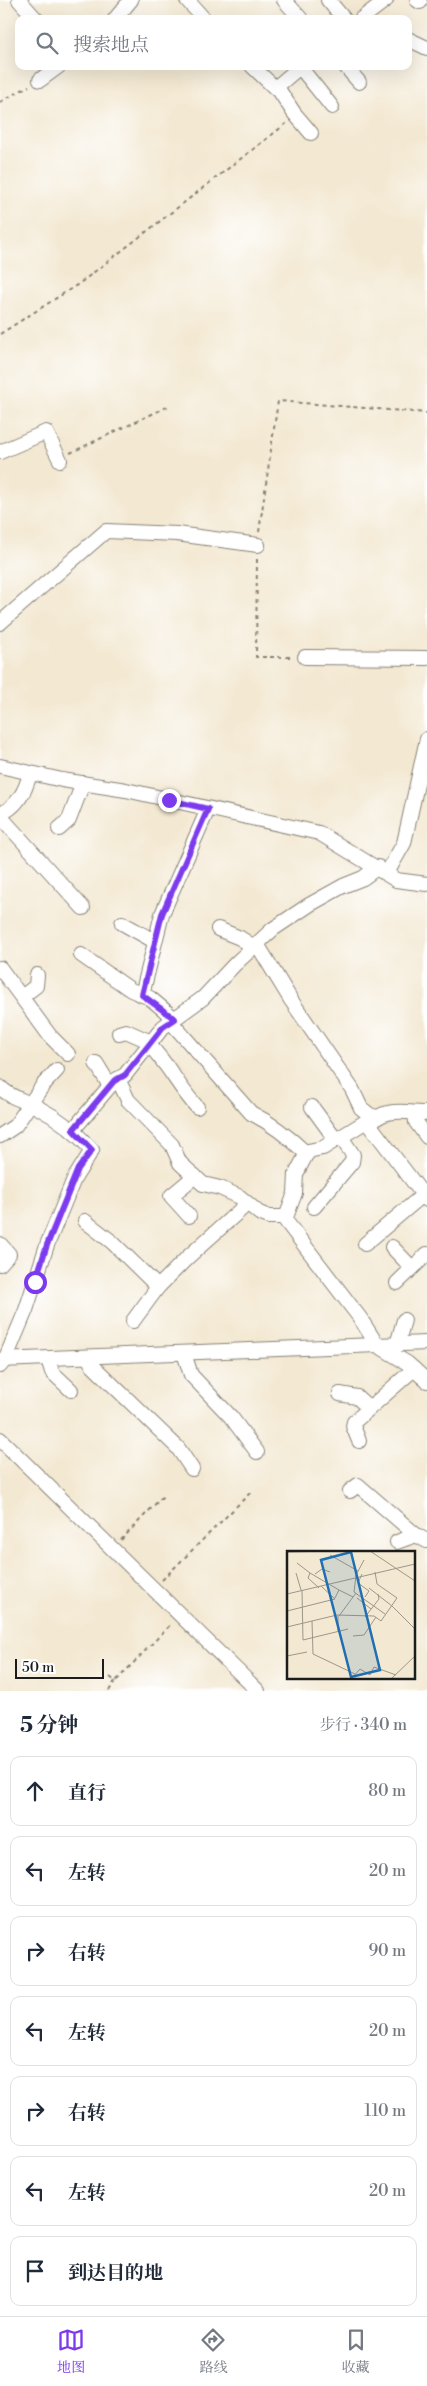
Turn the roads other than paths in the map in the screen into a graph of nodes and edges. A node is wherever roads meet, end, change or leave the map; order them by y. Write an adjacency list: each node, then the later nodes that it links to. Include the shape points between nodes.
1 (19, 0): 7 (street)
2 (131, 0): 8 (street)
3 (284, 0): 10 (street)
4 (328, 0): 11 (street)
5 (191, 2): 9 (street)
6 (378, 2): 12 (street)
7 (32, 15)
8 (118, 15)
9 (201, 15)
10 (297, 15)
11 (341, 15)
12 (365, 15)
13 (412, 42): 14 (street)
14 (427, 48)
15 (54, 70): 20 (street)
16 (256, 70): 22 (street)
17 (296, 70): 22 (street)
18 (304, 70): 23 (street)
19 (348, 70): 21 (street)
20 (40, 80)
21 (359, 82)
22 (277, 87): 24 (street)
23 (332, 107)
24 (311, 132)
25 (0, 452): 26 (street, via 46,432)
26 (60, 459)
27 (258, 545): 28 (street, via 177,534 106,531)
28 (0, 623)
29 (305, 658): 30 (street)
30 (427, 658)
31 (427, 739): 38 (street, via 404,843)
32 (0, 766): 33 (street)
33 (30, 773): 34 (street); 36 (street, via 24,792 10,809)
34 (83, 783): 35 (street); 37 (street, via 69,820)
35 (208, 809): 38 (street, via 319,833); 43 (street, via 171,890)
36 (0, 815): 40 (street)
37 (59, 829)
38 (383, 870): 39 (street, via 400,882); 44 (street, via 343,886 309,905)
39 (427, 884)
40 (83, 908)
41 (122, 923): 43 (street)
42 (218, 929): 44 (street)
43 (154, 940): 48 (street)
44 (255, 945): 50 (street, via 203,998); 62 (street, via 352,1089 360,1108)
45 (81, 955): 48 (street)
46 (2, 975): 49 (street)
47 (37, 975): 49 (street, via 36,986)
48 (142, 995): 50 (street)
49 (23, 996): 53 (street, via 50,1036)
50 (173, 1021): 52 (street, via 163,1027); 67 (street, via 252,1113 287,1134)
51 (119, 1033): 52 (street, via 126,1031)
52 (151, 1044): 56 (street); 59 (street)
53 (68, 1054)
54 (96, 1062): 56 (street)
55 (57, 1070): 58 (street)
56 (114, 1083): 63 (street); 68 (street, via 172,1145 180,1163)
57 (0, 1087): 58 (street, via 8,1095)
58 (30, 1104): 63 (street); 64 (street, via 14,1126)
59 (197, 1107)
60 (312, 1107): 66 (street)
61 (421, 1113): 62 (street, via 397,1111); 65 (street, via 416,1122)
62 (373, 1121): 66 (street, via 364,1122); 69 (street)
63 (73, 1130): 91 (street, via 92,1150 78,1169 47,1245 26,1310)
64 (0, 1136)
65 (427, 1137)
66 (338, 1138): 67 (street); 71 (street, via 352,1156 352,1162)
67 (307, 1154): 73 (street, via 296,1174 294,1193)
68 (195, 1176): 70 (street, via 203,1184 240,1197); 72 (street, via 171,1196)
69 (425, 1197): 76 (street)
70 (247, 1204): 73 (street, via 259,1213); 82 (street)
71 (314, 1207)
72 (189, 1216)
73 (285, 1217): 87 (street, via 286,1224 360,1318)
74 (85, 1222): 82 (street, via 112,1242)
75 (0, 1244): 79 (street, via 9,1254)
76 (365, 1244)
77 (392, 1247): 80 (street)
78 (427, 1254): 80 (street)
79 (0, 1264)
80 (412, 1268): 81 (street)
81 (397, 1283)
82 (158, 1287): 84 (street)
83 (404, 1320): 86 (street)
84 (133, 1321)
85 (427, 1343): 86 (street)
86 (397, 1344): 87 (street)
87 (377, 1345): 88 (street); 92 (street)
88 (184, 1354): 89 (street); 99 (street, via 191,1375 231,1417)
89 (88, 1357): 90 (street); 100 (street, via 93,1366 178,1448)
90 (48, 1359): 91 (street); 94 (street, via 52,1372)
91 (2, 1362)
92 (414, 1369): 93 (street); 96 (street)
93 (427, 1382)
94 (71, 1390)
95 (340, 1394): 96 (street, via 357,1397)
96 (370, 1408): 98 (street, via 354,1422)
97 (0, 1439): 104 (street)
98 (359, 1441)
99 (257, 1452)
100 (192, 1469)
101 (350, 1491): 102 (street, via 358,1484)
102 (422, 1538): 103 (street)
103 (397, 1542)
104 (258, 1691)

